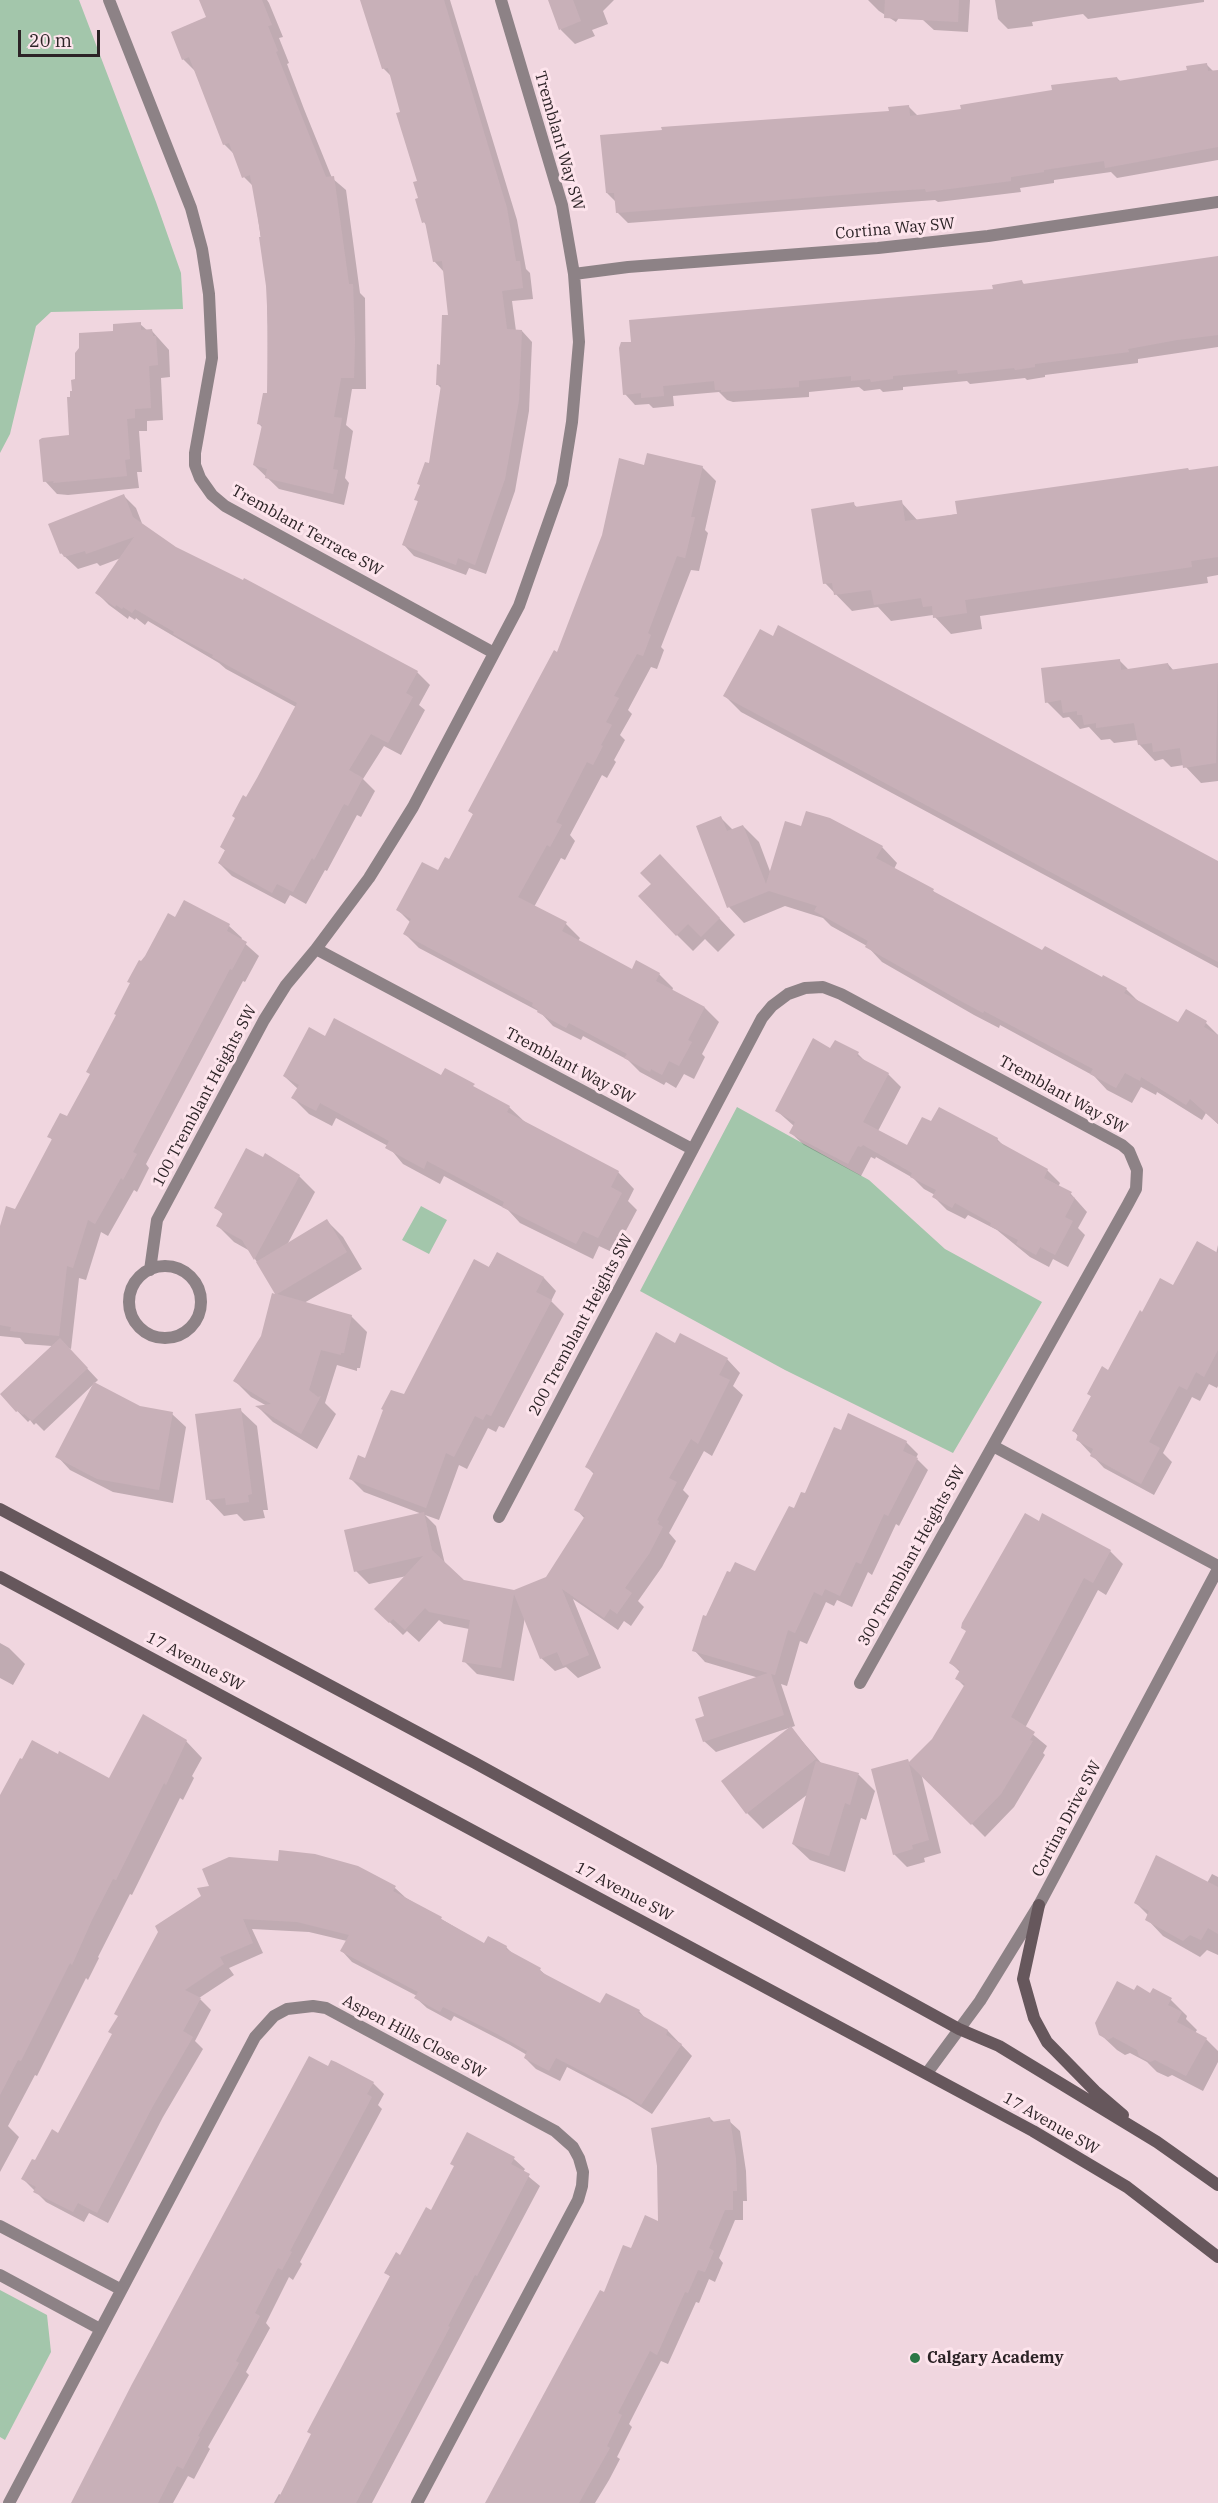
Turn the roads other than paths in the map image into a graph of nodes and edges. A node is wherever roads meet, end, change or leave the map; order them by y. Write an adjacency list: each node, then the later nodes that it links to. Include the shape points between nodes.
1 (109, 0): 5 (street, Tremblant Terrace SW, via 191,208 202,249 212,358 195,453 200,478 225,506)
2 (501, 0): 4 (street, Tremblant Way SW, via 562,205)
3 (1218, 202): 4 (street, Cortina Way SW, via 988,236)
4 (574, 274): 5 (street, Tremblant Way SW, via 579,342 562,484 519,606)
5 (494, 652): 6 (street, Tremblant Way SW, via 413,807 369,878)
6 (316, 949): 7 (street, Tremblant Way SW); 8 (street, 100 Tremblant Heights SW, via 264,1020 157,1220)
7 (692, 1149): 9 (street, Tremblant Way SW, via 762,1018 788,994 823,987 1129,1151 1137,1170 1136,1189); 11 (street, 200 Tremblant Heights SW)
8 (150, 1270): 8 (street, via 133,1286 129,1304 134,1321 152,1336 176,1337 186,1332 200,1313 198,1290 193,1279 173,1267)
9 (993, 1446): 12 (street); 14 (street, 300 Tremblant Heights SW)
10 (0, 1509): 16 (main road, via 465,1757)
11 (499, 1517)
12 (1218, 1567): 15 (street, Cortina Drive SW)
13 (0, 1577): 17 (main road, 17 Avenue SW)
14 (860, 1683)
15 (1039, 1905): 16 (street, Cortina Drive SW); 18 (main road, via 1023,1979 1034,2018 1047,2042 1095,2091)
16 (959, 2029): 17 (street, Cortina Drive SW); 18 (main road, via 999,2046)
17 (927, 2073): 21 (main road, 17 Avenue SW, via 1127,2187)
18 (1157, 2142): 19 (main road)
19 (1218, 2185)
20 (0, 2226): 23 (street)
21 (1218, 2257)
22 (0, 2275): 24 (street)
23 (120, 2289): 24 (street, Aspen Hills Close SW); 26 (street, Aspen Hills Close SW, via 255,2037 274,2016 287,2009 326,2008 565,2138 579,2158 583,2172 578,2200)
24 (100, 2329): 25 (street, Aspen Hills Close SW)
25 (9, 2503)
26 (417, 2503)

